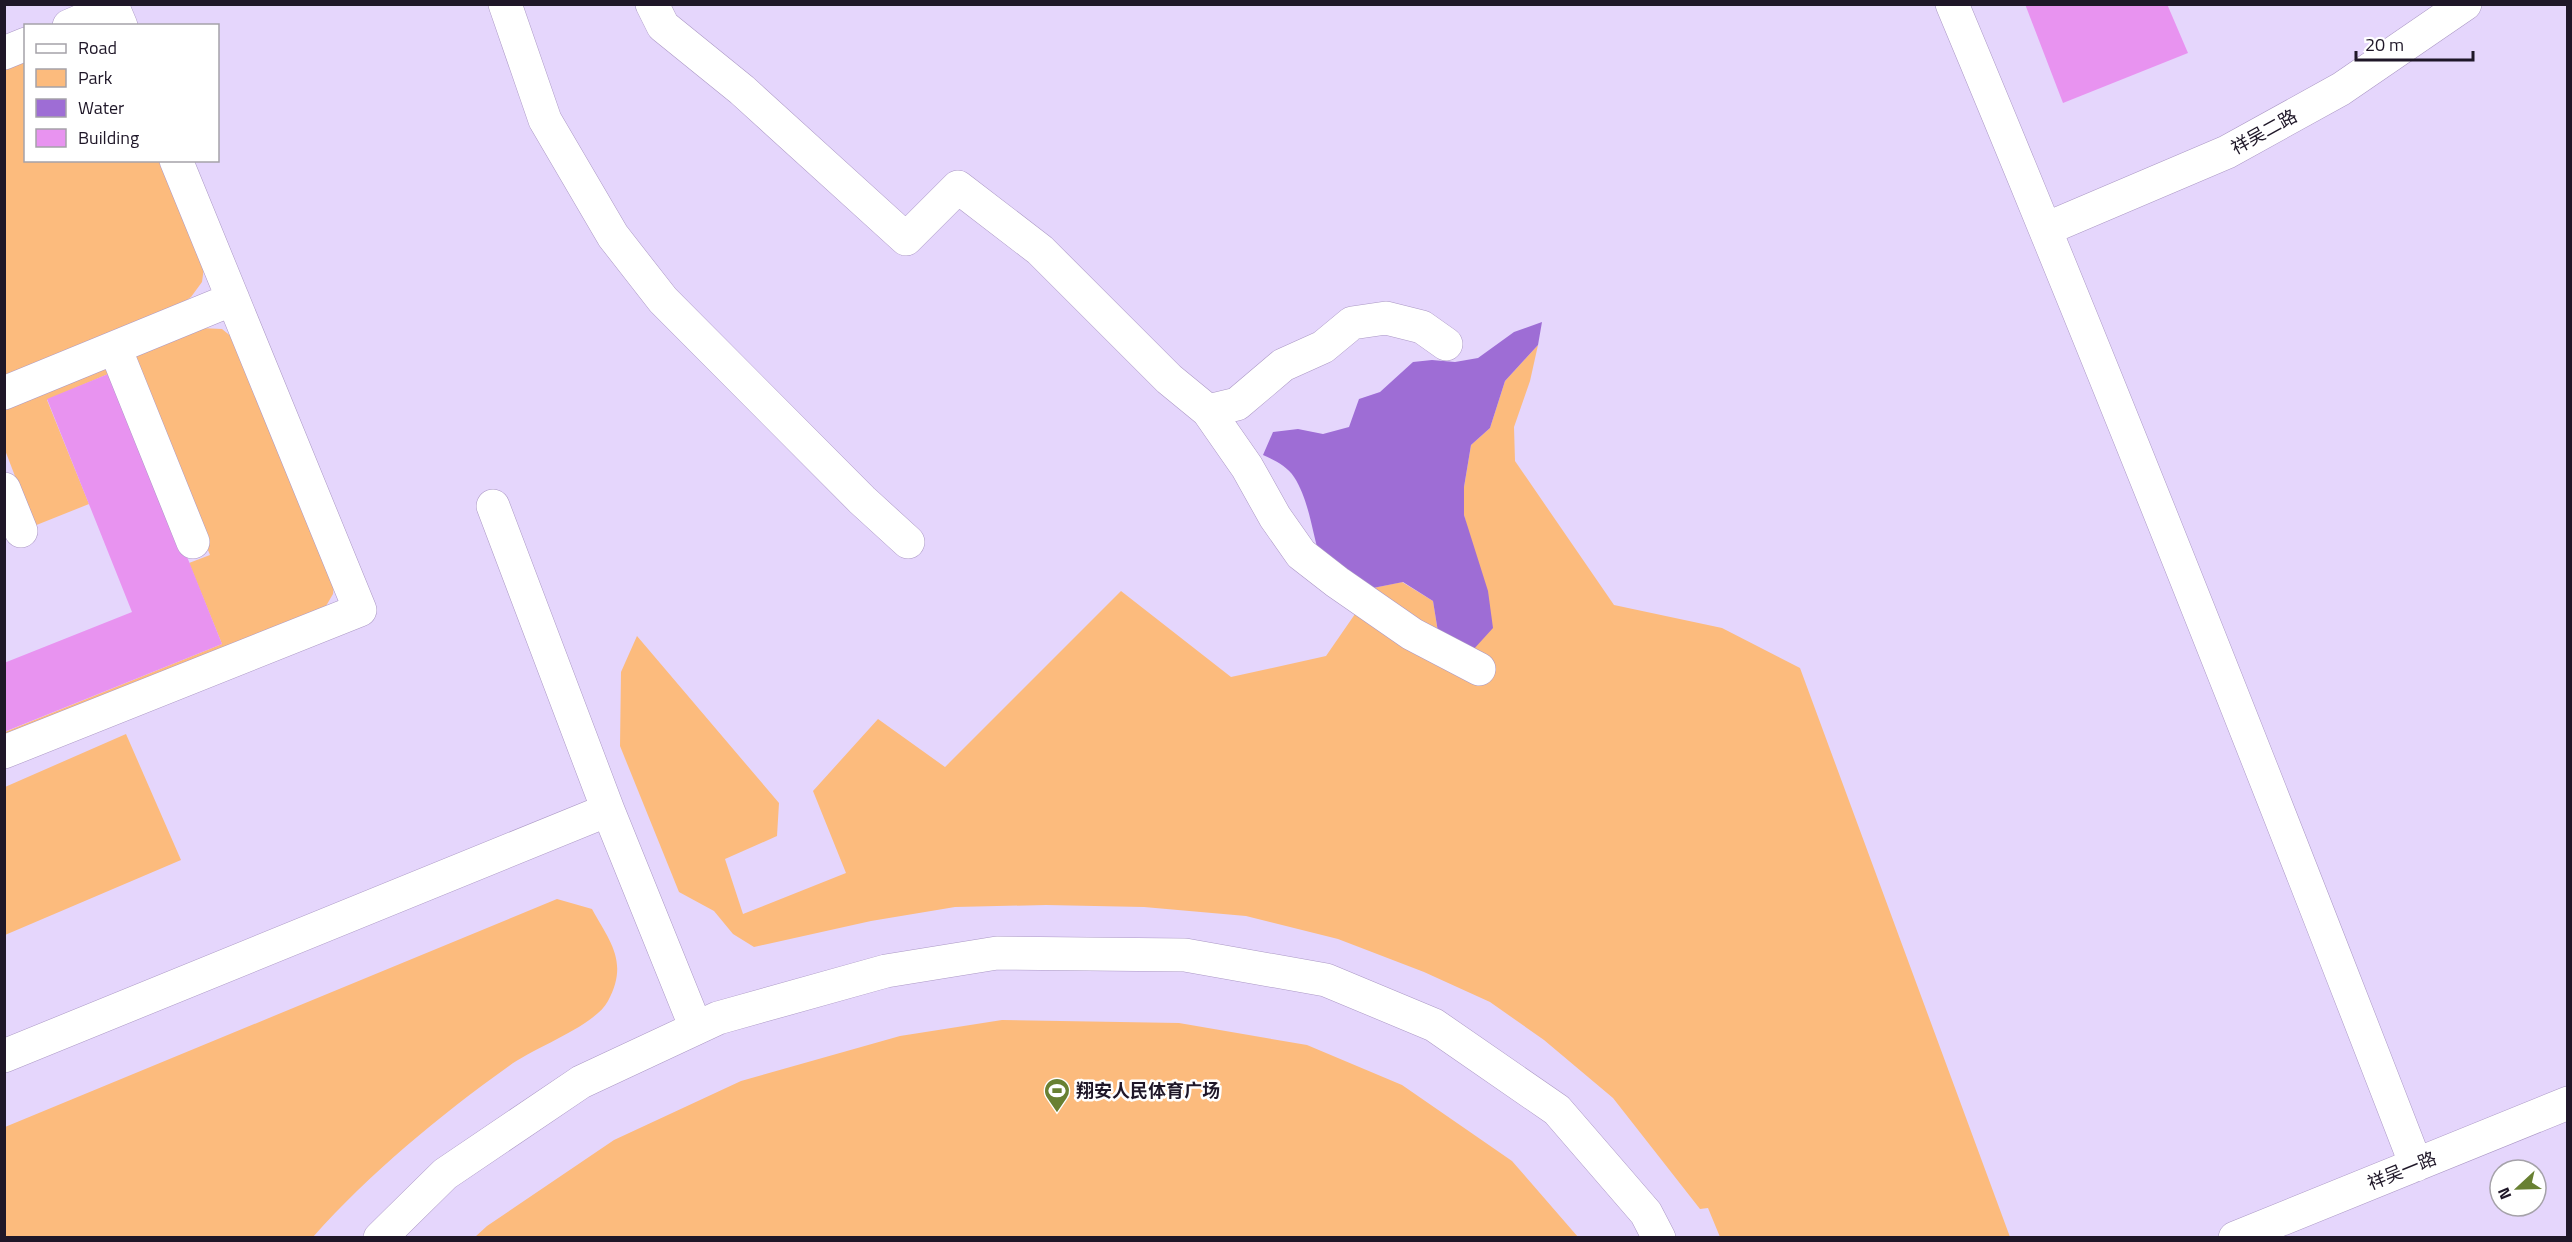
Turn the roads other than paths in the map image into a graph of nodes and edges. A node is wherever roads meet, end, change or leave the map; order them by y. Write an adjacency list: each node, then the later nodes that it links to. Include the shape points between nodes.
1 (505, 4): 20 (street, via 545,120 613,236 663,300)
2 (652, 4): 15 (street, via 663,26 742,90 906,239 958,187 1040,250 1169,379)
3 (1952, 4): 10 (street)
4 (2465, 4): 10 (street, 祥吴二路, via 2341,89 2227,152)
5 (74, 24): 6 (street, via 113,7)
6 (120, 24)
7 (24, 45): 8 (street)
8 (4, 53)
9 (177, 162): 11 (street)
10 (2046, 229): 27 (street)
11 (232, 299): 13 (street); 22 (street, via 360,610)
12 (1446, 344): 15 (street, via 1422,327 1386,318 1352,323 1323,347 1283,365 1237,404)
13 (115, 348): 14 (street); 19 (street)
14 (4, 393)
15 (1208, 411): 21 (street, via 1301,554 1412,634)
16 (4, 489): 18 (street)
17 (493, 506): 23 (street)
18 (21, 531)
19 (193, 542)
20 (908, 542)
21 (1479, 669)
22 (4, 752)
23 (608, 810): 24 (street); 25 (street)
24 (696, 1028): 28 (street, via 581,1082 445,1174); 29 (street, via 718,1018 886,971 998,953 1185,955 1326,981 1434,1025 1557,1110 1646,1214)
25 (4, 1056)
26 (2568, 1103): 27 (street, 祥吴一路)
27 (2416, 1165): 30 (street, 祥吴一路)
28 (380, 1238)
29 (1659, 1238)
30 (2235, 1238)

